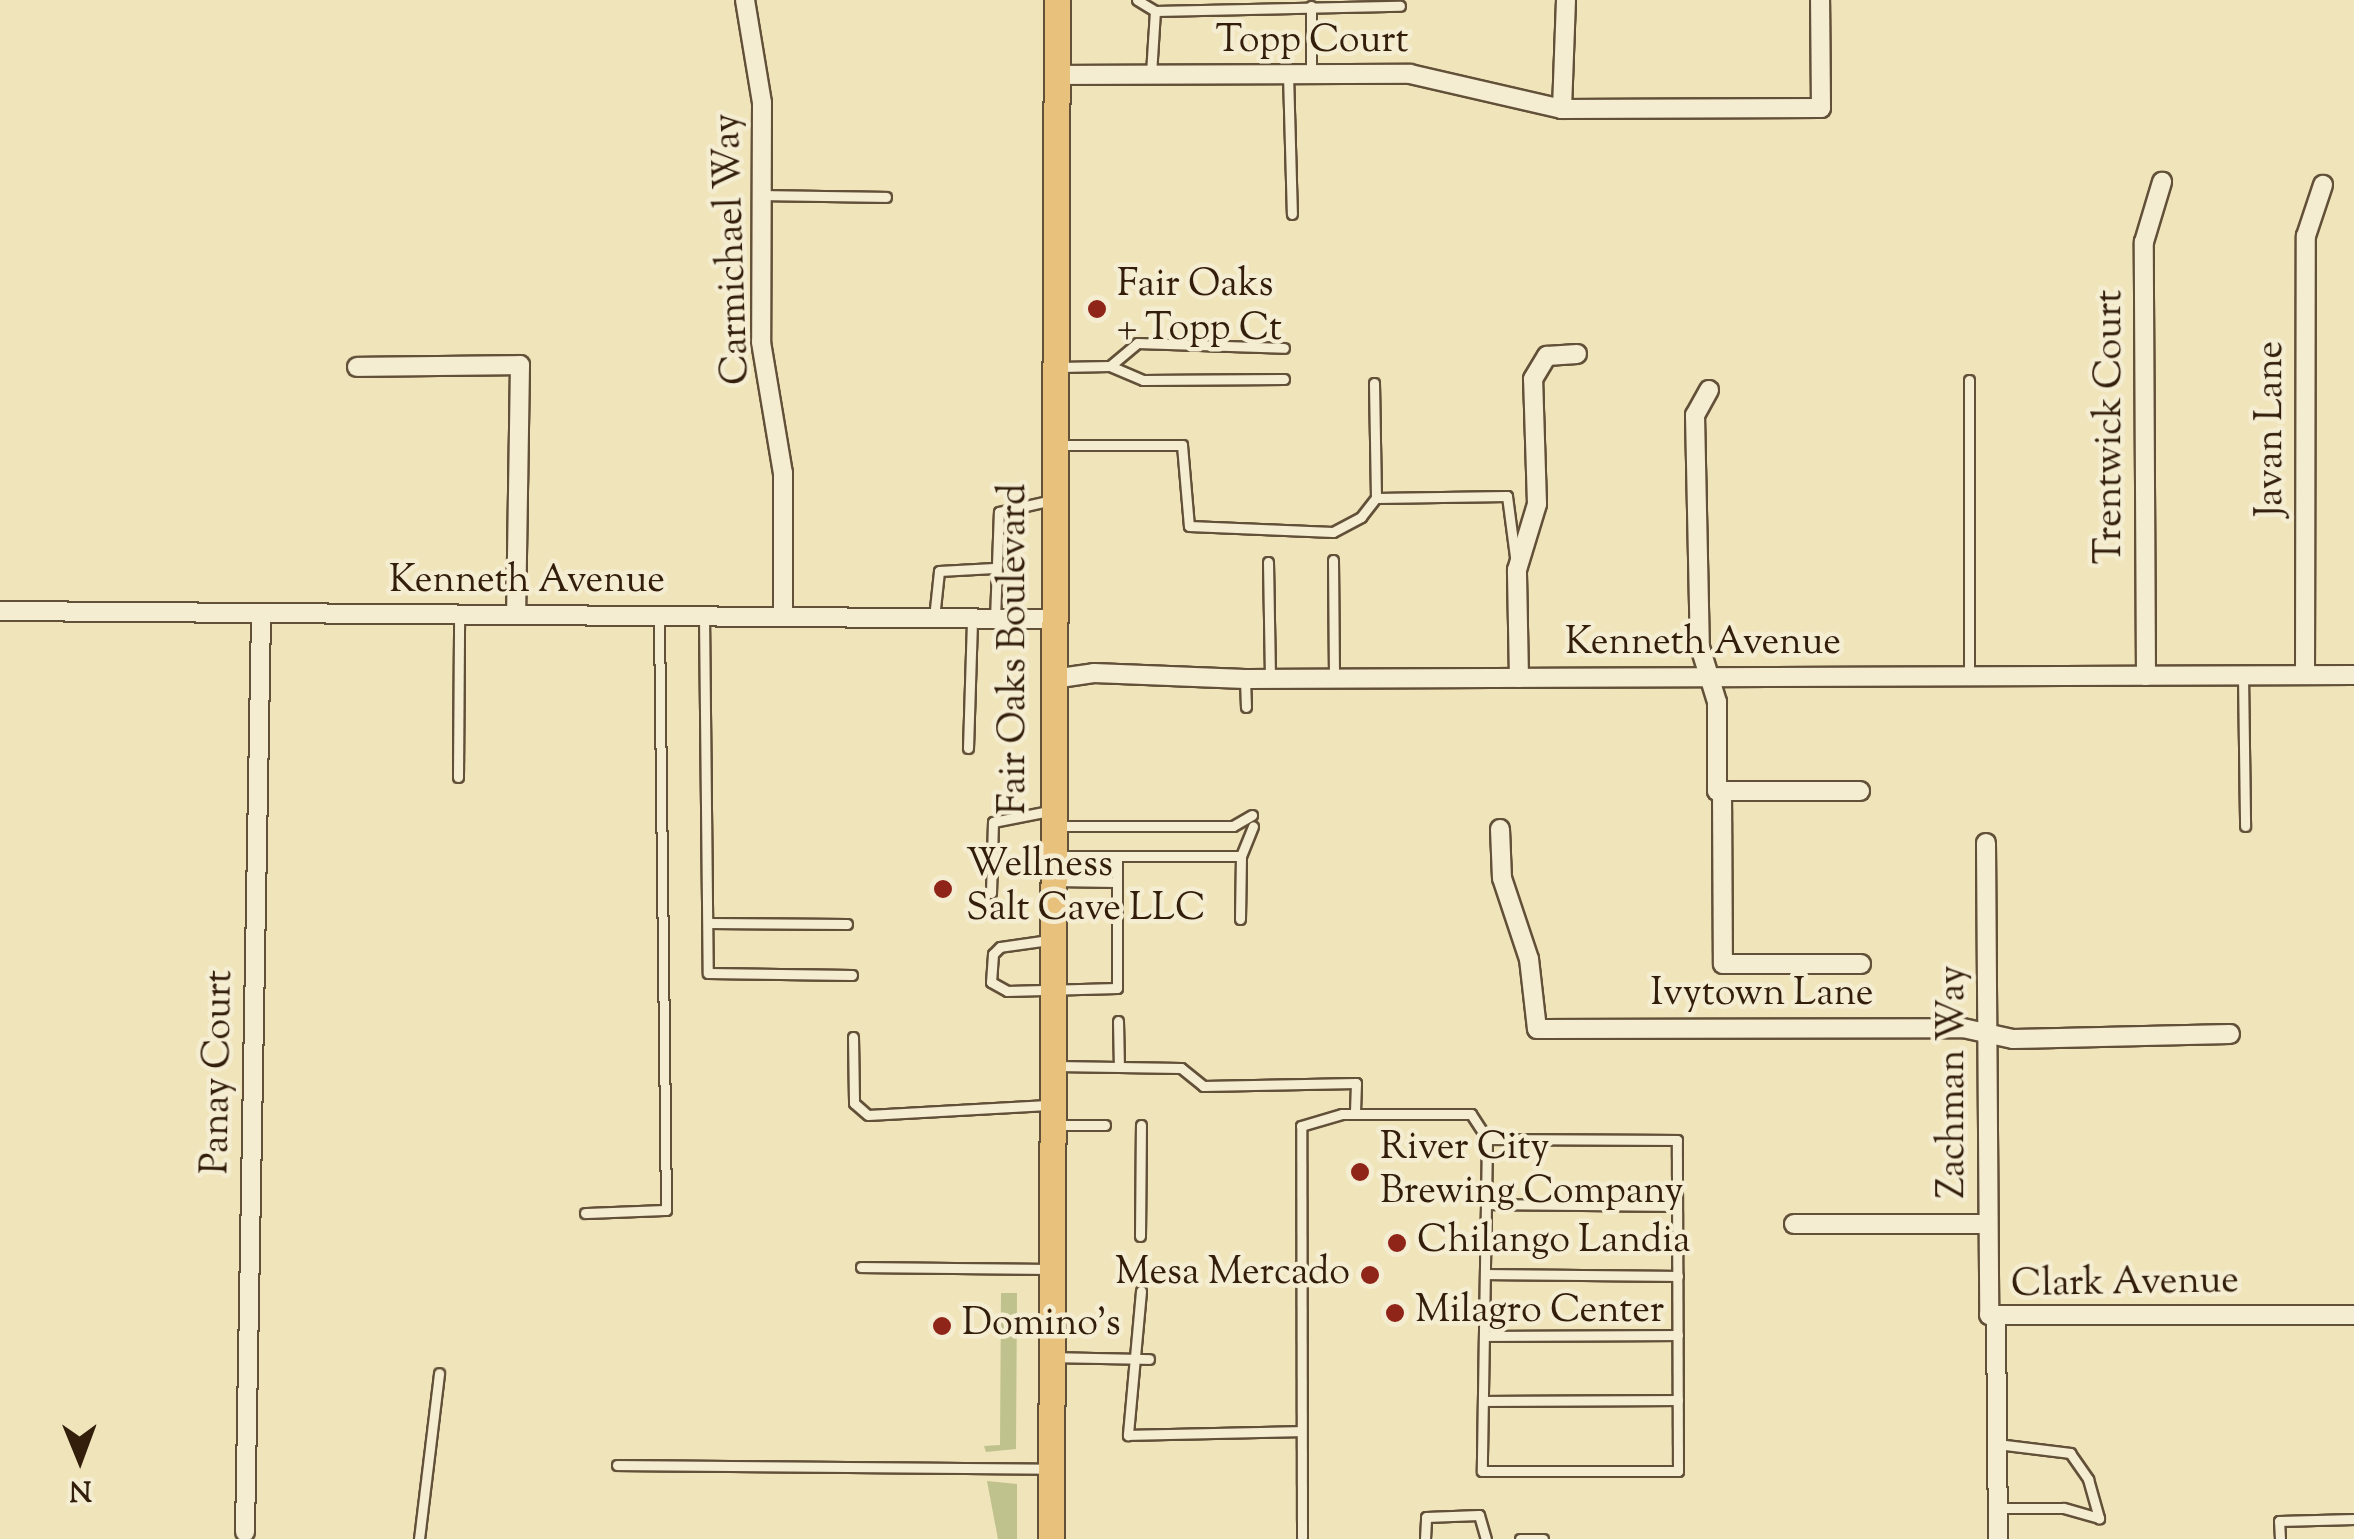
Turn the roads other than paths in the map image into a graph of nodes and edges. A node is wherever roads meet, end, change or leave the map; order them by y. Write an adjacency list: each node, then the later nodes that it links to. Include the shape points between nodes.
1 (745, 0): 16 (street, Carmichael Way, via 762,102)
2 (1057, 0): 12 (main road, Fair Oaks Boulevard)
3 (1137, 0): 8 (lane)
4 (1566, 0): 13 (street)
5 (1820, 0): 13 (street, Topp Court, via 1821,108)
6 (1311, 6): 7 (lane); 8 (lane); 11 (lane)
7 (1400, 6)
8 (1155, 11): 9 (lane)
9 (1151, 74): 10 (street, Topp Court); 12 (street, Topp Court)
10 (1288, 74): 11 (street, Topp Court); 18 (lane)
11 (1311, 74): 13 (street, Topp Court, via 1438,77)
12 (1056, 75): 23 (main road, Fair Oaks Boulevard)
13 (1562, 109)
14 (2162, 182): 50 (street, Trentwick Court, via 2144,242)
15 (2323, 186): 47 (street, Javan Lane, via 2306,236)
16 (762, 195): 17 (lane); 41 (street, Carmichael Way, via 761,342 783,473)
17 (886, 197)
18 (1292, 214)
19 (1284, 348): 21 (lane, via 1138,344)
20 (1578, 354): 34 (street, via 1547,356 1534,379 1538,504)
21 (1110, 366): 23 (lane); 24 (lane, via 1143,380)
22 (357, 367): 38 (street, via 520,365)
23 (1057, 367): 28 (main road, Fair Oaks Boulevard)
24 (1284, 379)
25 (1969, 380): 49 (lane)
26 (1374, 383): 29 (lane)
27 (1709, 390): 51 (street, via 1695,415 1700,647)
28 (1054, 445): 29 (lane, via 1182,445 1190,526 1333,532 1361,517); 30 (main road, Fair Oaks Boulevard)
29 (1376, 498): 34 (lane, via 1507,496)
30 (1054, 499): 33 (lane, via 999,512); 45 (main road, Fair Oaks Boulevard)
31 (1333, 560): 54 (lane)
32 (1268, 562): 53 (lane)
33 (994, 568): 42 (lane, via 939,572); 44 (lane)
34 (1517, 570): 55 (street)
35 (0, 611): 36 (street, Kenneth Avenue)
36 (261, 613): 37 (street, Kenneth Avenue); 118 (street, Panay Court)
37 (459, 615): 38 (street, Kenneth Avenue); 59 (lane)
38 (516, 615): 39 (street, Kenneth Avenue)
39 (660, 616): 40 (street, Kenneth Avenue); 93 (lane, via 666,1210)
40 (704, 616): 41 (street, Kenneth Avenue); 74 (lane)
41 (783, 617): 42 (street, Kenneth Avenue)
42 (934, 618): 43 (street, Kenneth Avenue)
43 (972, 618): 44 (street, Kenneth Avenue); 58 (lane)
44 (995, 619): 45 (street, Kenneth Avenue)
45 (1053, 619): 56 (main road, Fair Oaks Boulevard)
46 (2243, 675): 47 (street, Kenneth Avenue); 50 (street, Kenneth Avenue); 65 (lane)
47 (2305, 675): 48 (street, Kenneth Avenue)
48 (2354, 675)
49 (1970, 676): 50 (street, Kenneth Avenue); 51 (street, Kenneth Avenue)
50 (2146, 676)
51 (1709, 677): 55 (street, Kenneth Avenue); 60 (street, via 1717,702)
52 (1245, 678): 53 (street, Kenneth Avenue); 56 (street, Kenneth Avenue, via 1094,673); 57 (lane)
53 (1270, 678): 54 (street, Kenneth Avenue)
54 (1334, 678): 55 (street, Kenneth Avenue)
55 (1519, 678)
56 (1053, 679): 63 (main road, Fair Oaks Boulevard)
57 (1246, 708)
58 (968, 748)
59 (458, 777)
60 (1722, 791): 61 (street); 77 (street, via 1723,964)
61 (1860, 791)
62 (1252, 815): 63 (lane, via 1233,826)
63 (1052, 818): 70 (main road, Fair Oaks Boulevard); 72 (lane, via 994,822)
64 (1253, 826): 69 (lane)
65 (2245, 826)
66 (1500, 829): 81 (street, Ivytown Lane, via 1502,878 1529,959 1538,1029)
67 (1986, 843): 81 (street, Zachman Way)
68 (1116, 856): 69 (lane); 70 (lane); 71 (lane)
69 (1241, 856): 73 (lane)
70 (1052, 868): 71 (lane); 76 (main road, Fair Oaks Boulevard)
71 (1116, 882): 79 (lane, via 1117,988)
72 (990, 893)
73 (1240, 919)
74 (708, 923): 75 (lane); 78 (lane, via 708,973)
75 (847, 924)
76 (1051, 940): 79 (main road, Fair Oaks Boulevard); 79 (lane, via 1000,947 990,966 991,982 1007,991)
77 (1860, 964)
78 (852, 975)
79 (1051, 988): 84 (main road, Fair Oaks Boulevard)
80 (1118, 1021): 85 (lane)
81 (1987, 1033): 82 (street, Ivytown Lane, via 2013,1039); 95 (street, Zachman Way)
82 (2230, 1034)
83 (852, 1036): 87 (lane, via 854,1103 868,1114)
84 (1051, 1066): 85 (lane); 87 (main road, Fair Oaks Boulevard)
85 (1118, 1067): 86 (lane, via 1180,1068 1203,1086 1356,1084)
86 (1355, 1114): 90 (lane, via 1470,1114); 112 (lane, via 1300,1126)
87 (1051, 1115): 88 (lane); 98 (main road, Fair Oaks Boulevard)
88 (1104, 1125)
89 (1140, 1125): 96 (lane)
90 (1487, 1139): 91 (lane); 92 (lane, via 1677,1140)
91 (1486, 1204): 92 (lane); 99 (lane)
92 (1678, 1206): 100 (lane)
93 (585, 1213)
94 (1794, 1224): 95 (street)
95 (1988, 1224): 102 (street, Zachman Way, via 1989,1315)
96 (1140, 1236)
97 (862, 1268): 98 (lane)
98 (1050, 1268): 106 (main road, Fair Oaks Boulevard)
99 (1485, 1274): 100 (lane); 105 (lane)
100 (1678, 1276): 104 (lane)
101 (1141, 1291): 108 (lane)
102 (1996, 1314): 103 (street, Clark Avenue); 113 (street, Clark Avenue)
103 (2354, 1315)
104 (1678, 1335): 105 (lane); 110 (lane)
105 (1484, 1336): 111 (lane)
106 (1050, 1357): 108 (lane); 115 (main road, Fair Oaks Boulevard)
107 (1149, 1358): 108 (lane)
108 (1136, 1359): 112 (lane, via 1128,1435)
109 (440, 1372): 120 (lane)
110 (1678, 1400): 111 (lane); 111 (lane, via 1678,1471 1482,1472)
111 (1483, 1401)
112 (1300, 1431): 119 (lane)
113 (1997, 1444): 116 (street, Clark Avenue); 116 (lane, via 2070,1453 2088,1480 2099,1518 2063,1508)
114 (617, 1465): 115 (lane)
115 (1051, 1469): 121 (main road, Fair Oaks Boulevard)
116 (1998, 1508): 126 (street, Clark Avenue)
117 (2354, 1519): 127 (lane, via 2279,1521)
118 (245, 1532)
119 (1302, 1537)
120 (419, 1539)
121 (1051, 1539)
122 (1425, 1539): 123 (lane, via 1426,1517 1479,1515)
123 (1486, 1539)
124 (1520, 1539): 125 (lane)
125 (1543, 1539)
126 (1998, 1539)
127 (2280, 1539)

